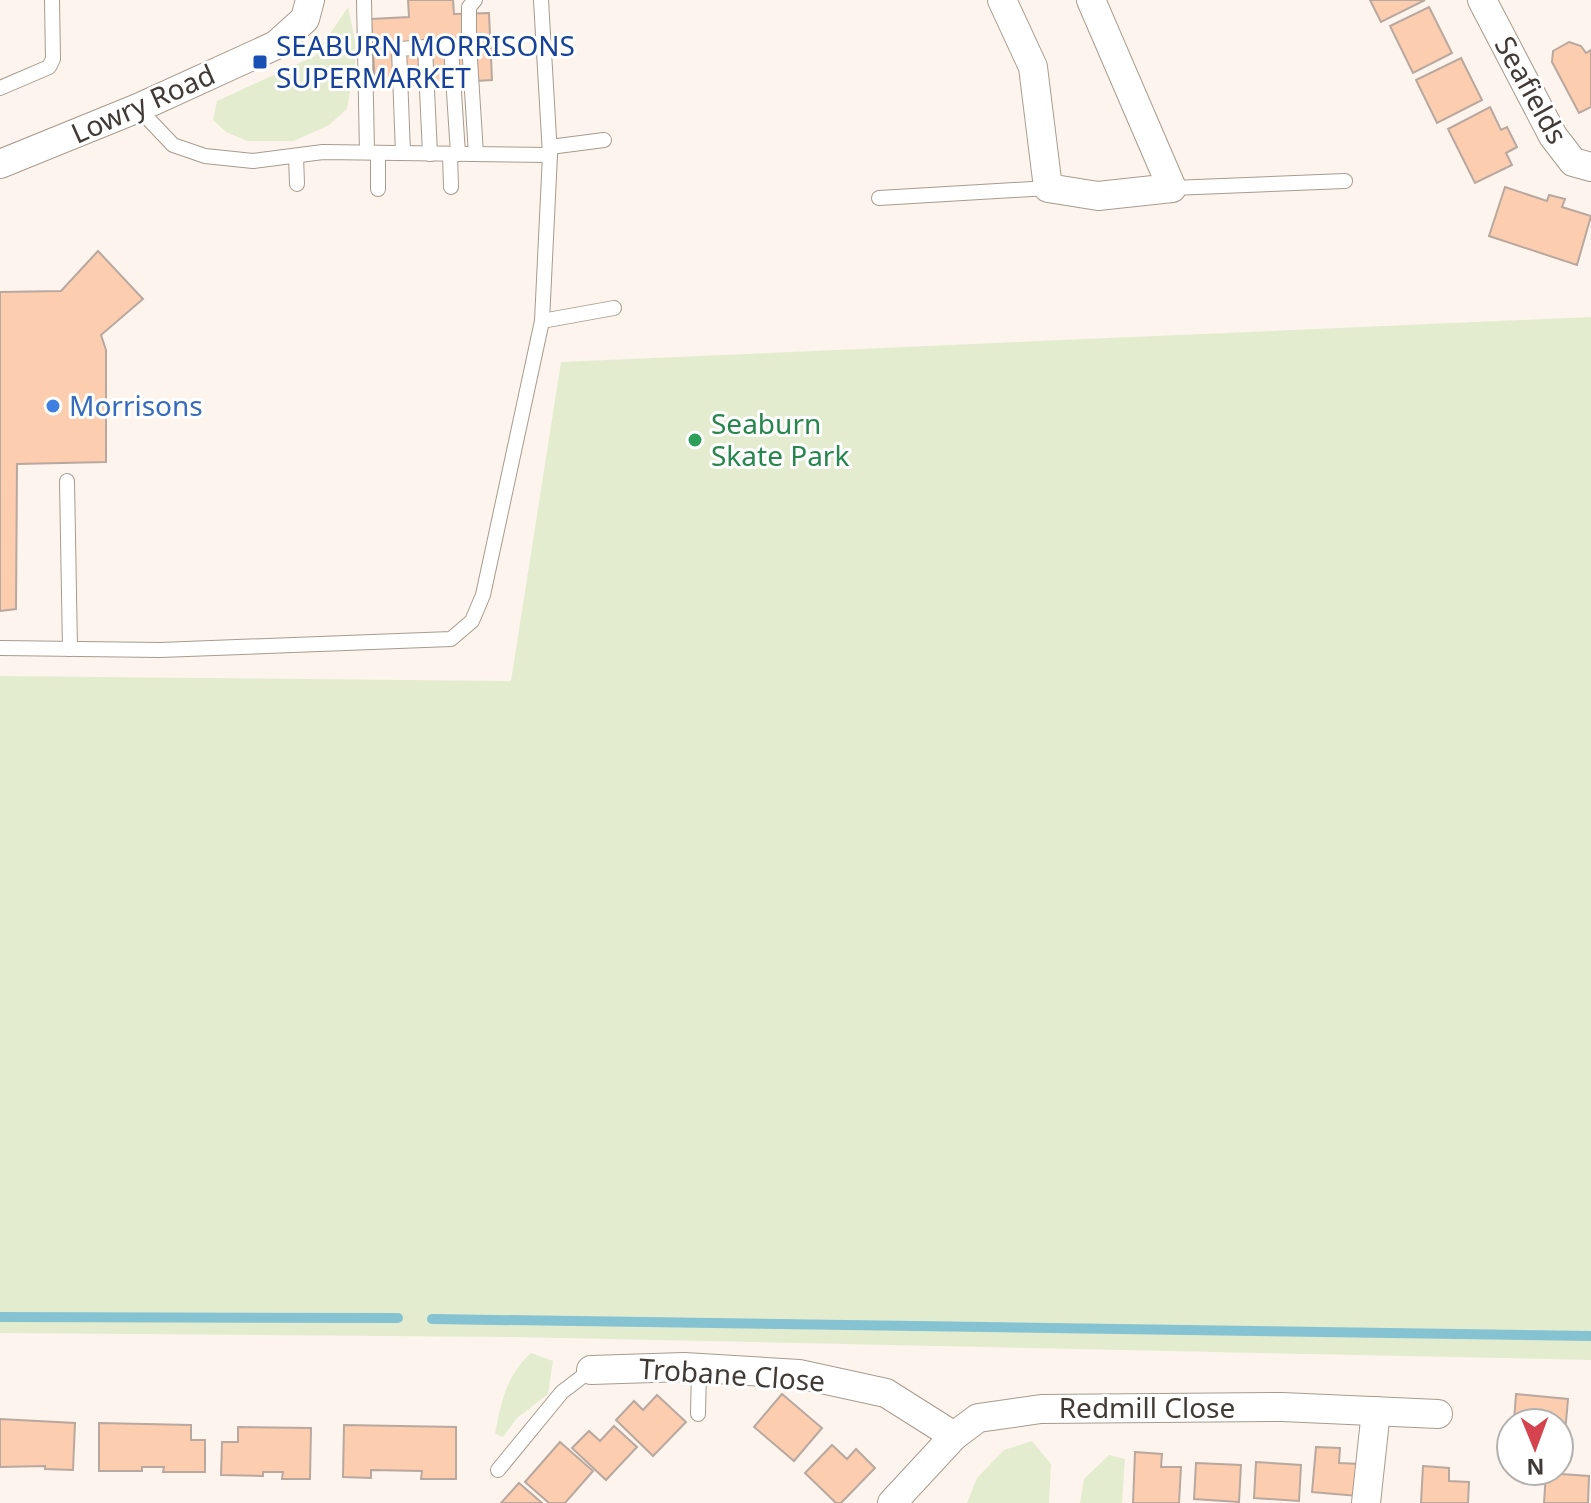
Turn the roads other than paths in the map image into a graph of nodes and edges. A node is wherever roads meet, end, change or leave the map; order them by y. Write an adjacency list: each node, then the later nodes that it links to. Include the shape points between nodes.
1 (52, 0): 12 (lane, via 49,67)
2 (310, 0): 13 (street, Lowry Road, via 305,19 276,45)
3 (364, 0): 16 (lane)
4 (475, 0): 9 (lane, via 469,7)
5 (541, 0): 15 (lane)
6 (1002, 0): 27 (street, via 1033,67)
7 (1091, 0): 28 (street)
8 (1482, 0): 23 (street, Seafields, via 1553,136 1573,162)
9 (469, 44): 10 (lane); 20 (lane)
10 (451, 46): 11 (lane); 19 (lane)
11 (425, 47): 17 (lane, via 399,49); 18 (lane)
12 (0, 88)
13 (138, 108): 21 (lane, via 173,145 205,156 253,161); 22 (street, Lowry Road)
14 (604, 140): 15 (lane)
15 (550, 151): 20 (lane); 32 (lane)
16 (373, 153): 17 (lane); 21 (lane); 29 (lane)
17 (403, 153): 18 (lane)
18 (430, 154): 19 (lane)
19 (454, 154): 20 (lane); 26 (lane)
20 (476, 154)
21 (296, 156): 25 (lane)
22 (0, 164)
23 (1591, 167)
24 (1345, 181): 28 (lane)
25 (297, 184)
26 (451, 187)
27 (1048, 188): 28 (street, via 1098,196); 30 (lane)
28 (1172, 188)
29 (378, 189)
30 (879, 198)
31 (614, 308): 32 (lane)
32 (542, 321): 35 (lane, via 483,595 472,621 451,639)
33 (67, 481): 35 (lane)
34 (0, 648): 35 (lane)
35 (70, 649)
36 (699, 1368): 37 (street, Trobane Close); 39 (lane); 41 (street, Trobane Close, via 799,1374 886,1393)
37 (591, 1370): 42 (lane, via 562,1392)
38 (1376, 1411): 40 (street, Redmill Close); 41 (street, Redmill Close, via 1041,1409 978,1418); 44 (street)
39 (698, 1414)
40 (1438, 1414)
41 (954, 1436): 43 (street, Redmill Close)
42 (498, 1470)
43 (892, 1503)
44 (1366, 1503)

